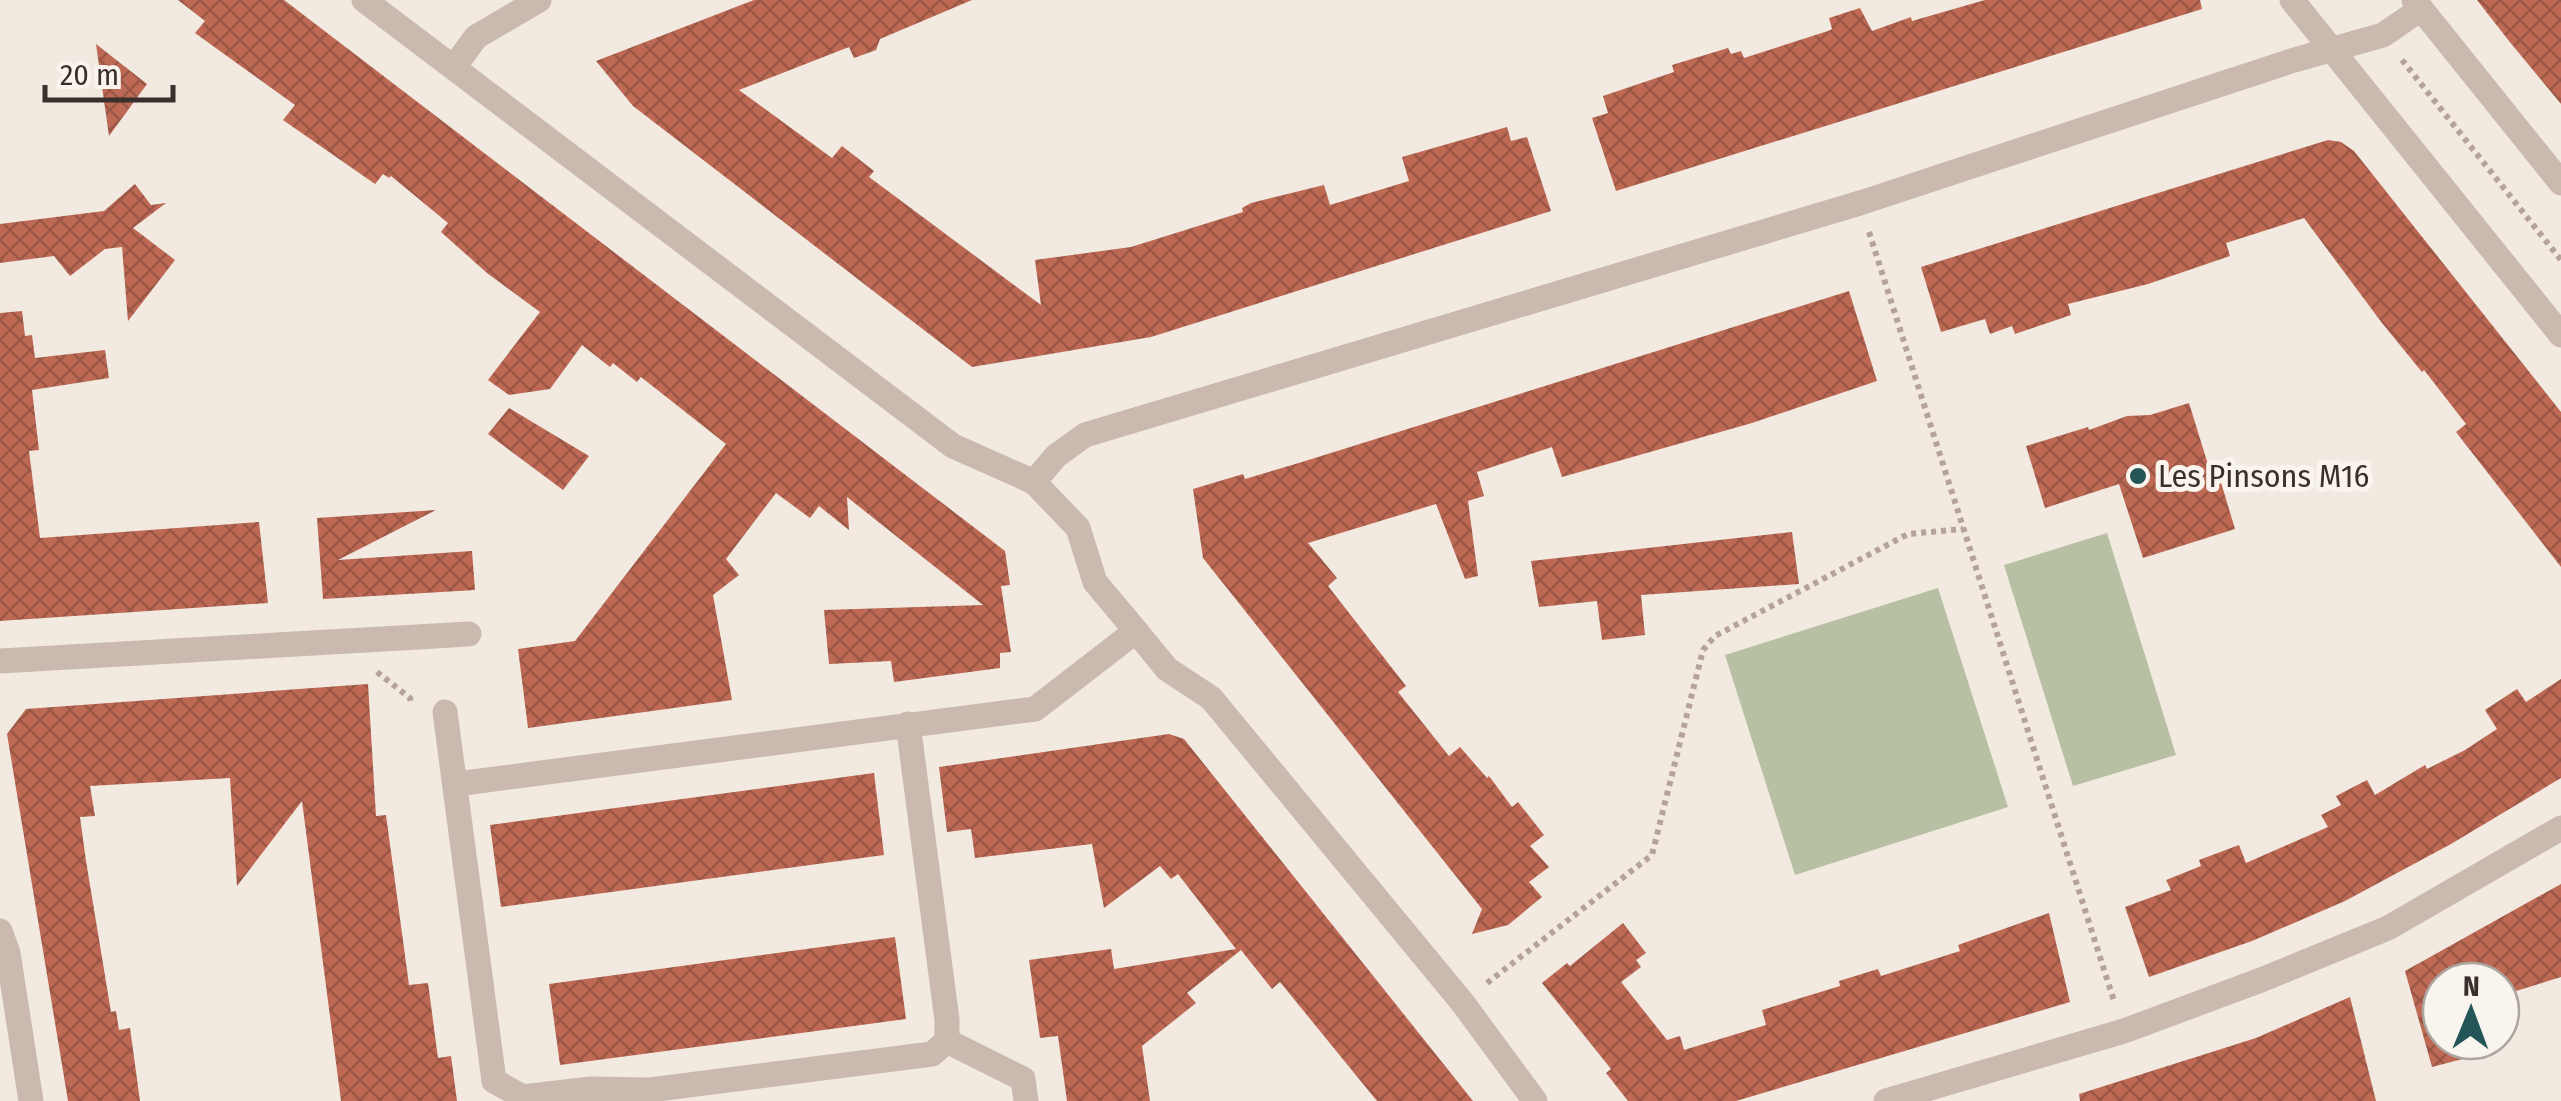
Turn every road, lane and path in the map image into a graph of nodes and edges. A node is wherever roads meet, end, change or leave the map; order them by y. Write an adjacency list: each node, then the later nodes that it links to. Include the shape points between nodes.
1 (364, 0): 7 (street)
2 (539, 0): 7 (street, via 476,37)
3 (2292, 0): 6 (street)
4 (2418, 5): 5 (street); 8 (street)
5 (2383, 36): 6 (street); 10 (path)
6 (2334, 51): 9 (street); 11 (street)
7 (454, 66): 12 (street, via 953,446)
8 (2561, 183)
9 (1860, 202): 12 (street, via 1086,435); 13 (path)
10 (2561, 260)
11 (2561, 335)
12 (1034, 482): 14 (street, via 1078,528 1095,582)
13 (1963, 529): 24 (path, via 1908,534 1715,636 1703,650 1652,856); 25 (path)
14 (1136, 631): 20 (street, via 1035,708); 24 (street, via 1167,668 1211,698)
15 (468, 634): 16 (street)
16 (366, 640): 17 (street); 19 (path, via 368,664 410,698)
17 (0, 661)
18 (445, 712): 21 (street)
19 (413, 716)
20 (908, 724): 21 (street); 26 (street)
21 (456, 784): 26 (street, via 494,1080 523,1097 650,1090 932,1054)
22 (2561, 828): 25 (street, via 2388,928)
23 (0, 930): 27 (street)
24 (1462, 1002): 29 (street)
25 (2124, 1031): 30 (street)
26 (947, 1041): 28 (street, via 1023,1078)
27 (31, 1101)
28 (1026, 1101)
29 (1535, 1101)
30 (1886, 1101)

